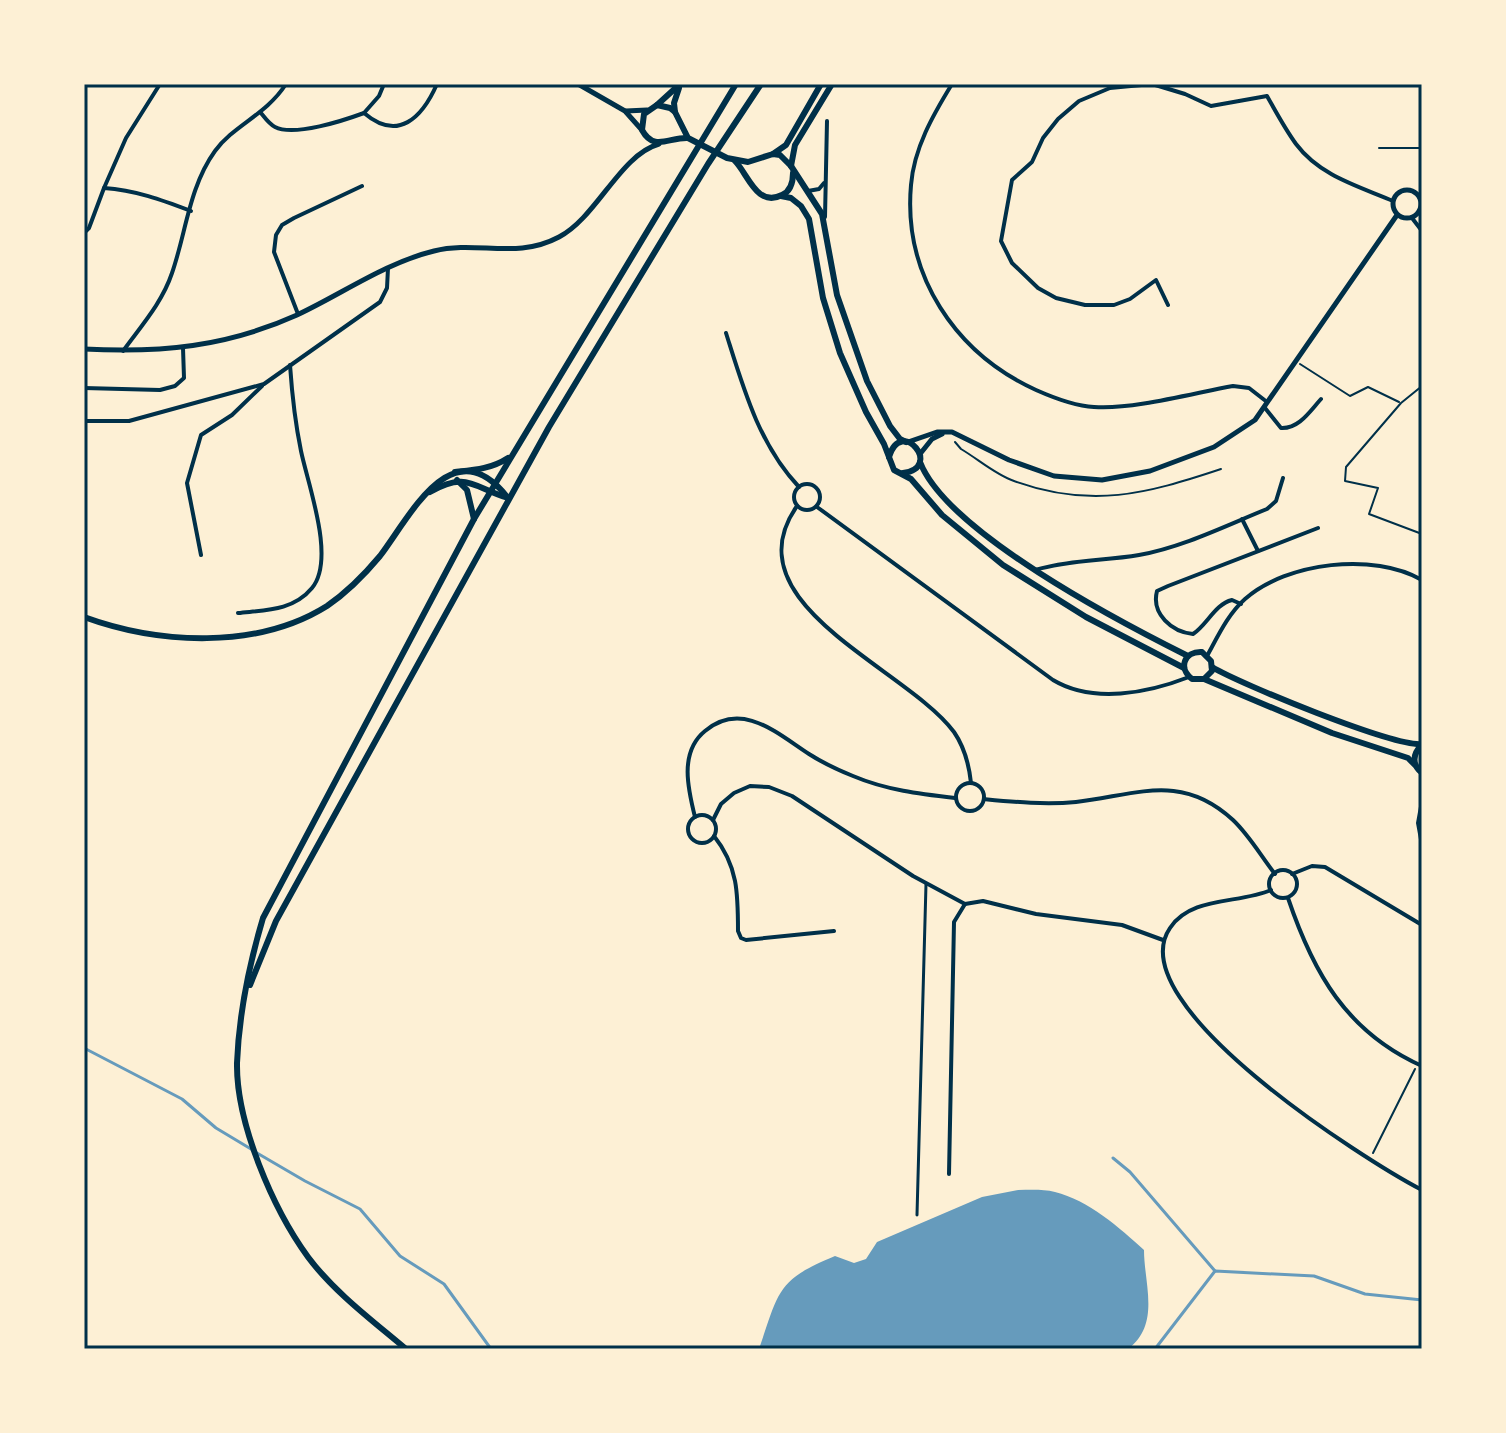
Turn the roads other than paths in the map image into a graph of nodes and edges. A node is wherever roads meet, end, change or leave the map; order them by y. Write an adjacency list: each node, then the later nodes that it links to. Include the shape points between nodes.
1 (160, 84): 32 (street, via 126,138)
2 (286, 84): 16 (street)
3 (384, 84): 17 (street)
4 (437, 84): 17 (street, via 425,109 414,118 387,126)
5 (578, 84): 14 (street)
6 (680, 84): 12 (main road); 15 (main road)
7 (736, 84): 58 (main road)
8 (761, 84): 67 (main road)
9 (821, 84): 25 (main road, via 786,145)
10 (832, 84): 28 (main road, via 795,145)
11 (952, 84): 54 (street, via 927,125 911,183 911,235 943,314 981,357 1009,378 1056,399 1094,407 1233,386 1249,388)
12 (657, 105): 13 (main road); 15 (main road)
13 (648, 110): 14 (street); 20 (main road)
14 (625, 111): 20 (street)
15 (675, 112): 19 (main road)
16 (261, 113): 17 (street, via 272,126 292,129); 37 (street, via 216,150 197,182)
17 (364, 113)
18 (827, 121): 30 (street)
19 (680, 124): 21 (main road); 22 (main road)
20 (643, 132): 23 (main road); 24 (street)
21 (689, 139): 22 (main road); 27 (main road)
22 (670, 141): 23 (main road)
23 (659, 144): 24 (street)
24 (640, 152): 43 (street, via 561,237 532,249 449,248)
25 (773, 154): 26 (main road); 28 (main road, via 786,159)
26 (757, 158): 27 (main road); 29 (main road)
27 (731, 159): 29 (main road)
28 (792, 169): 33 (main road); 35 (main road, via 791,186)
29 (750, 181): 35 (main road, via 762,196)
30 (825, 181): 33 (street, via 819,189); 40 (street)
31 (362, 186): 45 (street, via 294,218 276,235 274,252)
32 (104, 188): 37 (street); 42 (street)
33 (807, 190): 40 (main road)
34 (1419, 192): 36 (street, via 1403,190); 39 (street, via 1421,207)
35 (781, 196): 59 (main road, via 801,206 809,219 830,323)
36 (1393, 201): 38 (street); 44 (street, via 1315,164 1267,96 1211,106 1152,84 1110,88 1079,101 1058,119 1032,162 1012,180 1001,241 1012,263 1056,298 1114,305 1156,280)
37 (191, 211): 49 (street, via 161,300)
38 (1397, 215): 39 (street); 54 (street)
39 (1412, 218): 41 (street)
40 (825, 227): 57 (main road, via 853,348 887,422)
41 (1422, 231)
42 (84, 233)
43 (388, 268): 45 (street); 50 (street, via 380,302)
44 (1168, 305)
45 (298, 314): 47 (street, via 257,332)
46 (726, 333): 65 (street, via 756,420)
47 (183, 348): 49 (street); 52 (street, via 184,378 169,389)
48 (84, 349): 49 (street)
49 (123, 351)
50 (290, 365): 51 (street); 78 (street, via 321,567 314,586 288,606)
51 (264, 384): 55 (street, via 129,421); 74 (street, via 201,435 187,483)
52 (84, 388)
53 (1321, 399): 54 (street, via 1290,428 1281,428)
54 (1267, 406): 56 (street, via 1214,447 1150,471 1102,480 1054,476)
55 (84, 421)
56 (946, 432): 57 (street); 60 (street, via 932,439)
57 (907, 442): 59 (main road, via 896,444); 60 (main road, via 916,446)
58 (511, 456): 62 (main road, via 496,466); 64 (main road)
59 (889, 457): 61 (main road, via 894,470)
60 (920, 458): 61 (main road, via 911,472); 75 (main road, via 929,480 952,505)
61 (903, 473): 83 (main road, via 962,533 1003,565 1086,617)
62 (456, 476): 64 (main road, via 477,474); 66 (main road); 70 (main road, via 467,490); 79 (main road, via 419,498 379,556 347,590 327,606 278,627 229,636 174,637)
63 (1283, 478): 71 (street, via 1276,501)
64 (495, 482): 66 (main road); 67 (main road)
65 (799, 487): 68 (street); 69 (street, via 817,488)
66 (489, 493): 67 (main road); 70 (main road)
67 (508, 498): 106 (main road, via 276,921)
68 (797, 506): 69 (street, via 808,511); 89 (street, via 784,532 781,554 791,589 814,616 942,719 964,749)
69 (817, 507): 84 (street, via 1069,689 1123,692)
70 (474, 519): 106 (main road, via 263,918)
71 (1242, 519): 73 (street); 75 (street, via 1168,549)
72 (1318, 528): 73 (street)
73 (1258, 551): 77 (street, via 1168,586 1155,597 1162,617 1193,634 1225,602)
74 (201, 555)
75 (1035, 570): 80 (main road)
76 (1422, 580): 77 (street, via 1364,564 1326,566 1280,579)
77 (1241, 604): 81 (street)
78 (238, 613)
79 (84, 617)
80 (1188, 656): 81 (main road); 83 (main road)
81 (1207, 656): 82 (main road)
82 (1212, 667): 85 (main road); 86 (main road, via 1336,720)
83 (1184, 668): 84 (main road)
84 (1189, 677): 85 (main road)
85 (1204, 679): 87 (main road)
86 (1422, 745): 87 (main road)
87 (1415, 765): 88 (main road)
88 (1421, 775)
89 (971, 783): 90 (street, via 959,788); 91 (street, via 981,788)
90 (955, 798): 91 (street, via 968,812); 93 (street, via 866,782 770,726 731,719 700,735 689,754)
91 (984, 799): 97 (street, via 1036,803 1148,789 1186,792 1233,819)
92 (1422, 801): 96 (street)
93 (695, 817): 94 (street); 95 (street, via 689,827 693,839 703,842)
94 (713, 820): 95 (street); 99 (street, via 734,793 750,786 769,787 792,796)
95 (714, 836): 104 (street, via 736,877 741,938)
96 (1422, 845)
97 (1275, 874): 98 (street); 100 (street)
98 (1292, 874): 101 (street, via 1297,887); 103 (street, via 1325,867)
99 (926, 884): 102 (street); 110 (street)
100 (1271, 890): 101 (street); 105 (street, via 1196,909 1178,918)
101 (1288, 898): 107 (street, via 1334,998 1383,1043)
102 (965, 904): 105 (street, via 983,901 1122,925); 108 (street, via 954,922)
103 (1422, 925)
104 (834, 931)
105 (1163, 940): 109 (street, via 1161,956 1174,990 1204,1028 1283,1101)
106 (242, 1012): 111 (main road, via 237,1066 244,1114 275,1201 308,1257)
107 (1420, 1065)
108 (949, 1174)
109 (1422, 1190)
110 (917, 1215)
111 (406, 1349)

